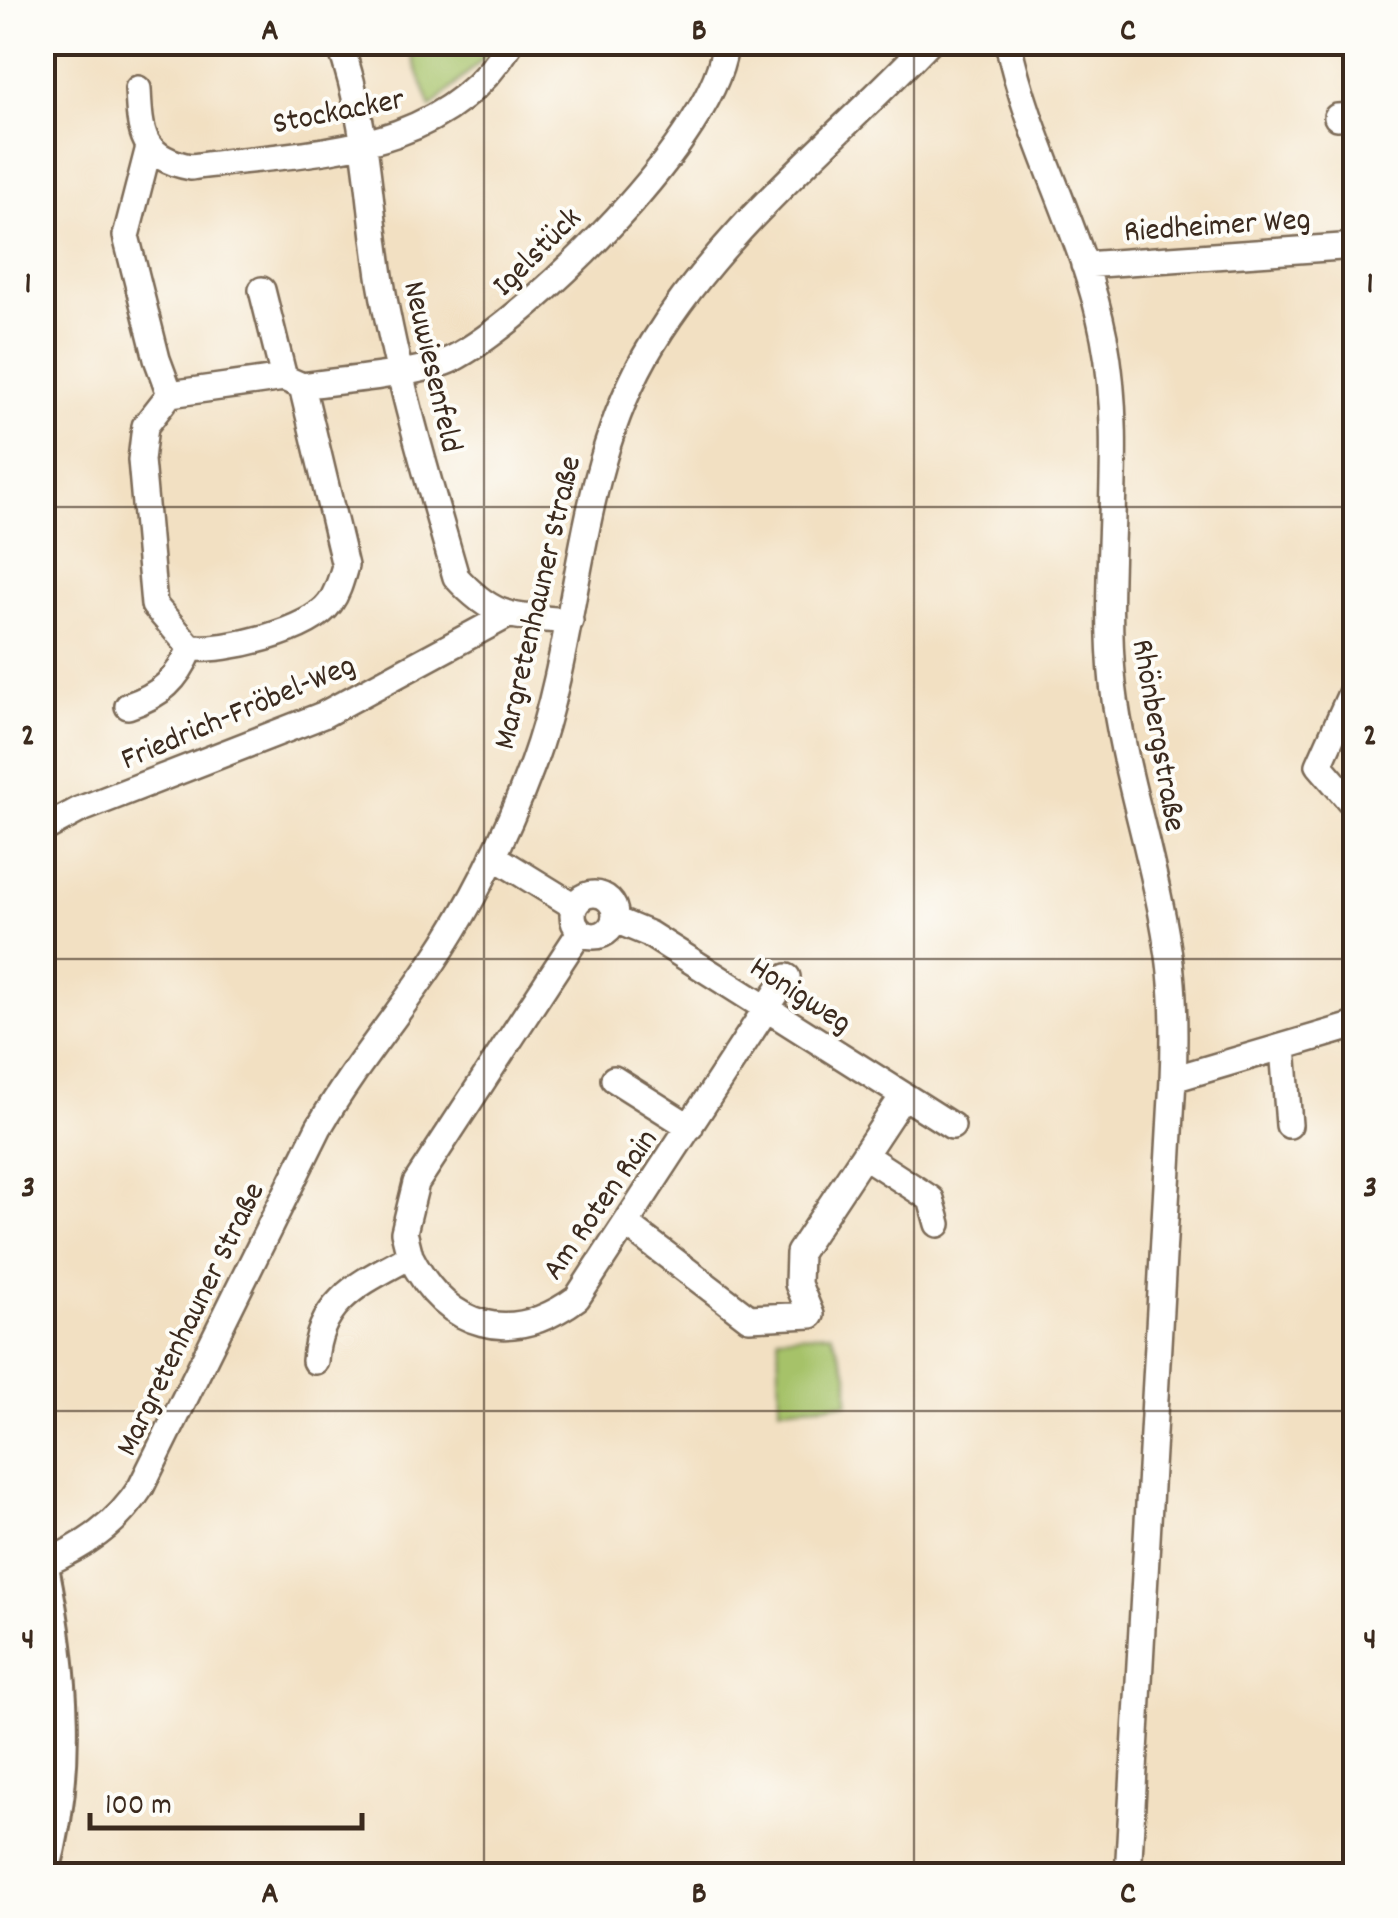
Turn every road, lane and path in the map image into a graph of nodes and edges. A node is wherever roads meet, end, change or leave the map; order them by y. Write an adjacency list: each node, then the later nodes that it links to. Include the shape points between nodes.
1 (339, 42): 7 (street, Neuwiesenfeld)
2 (511, 42): 7 (street, Stockacker, via 492,74 445,115)
3 (725, 42): 12 (street, Igelstück, via 697,118 654,175 562,273 504,326 448,362)
4 (930, 42): 16 (street, Margretenhauner Straße, via 737,234 654,342 620,405 600,462)
5 (1008, 42): 10 (street, Rhönbergstraße, via 1029,122)
6 (138, 90): 8 (street, via 140,132)
7 (366, 142): 8 (street, Stockacker, via 191,167); 12 (street, Neuwiesenfeld, via 381,280)
8 (149, 147): 14 (street, via 126,236)
9 (1356, 246): 10 (street, Riedheimer Weg)
10 (1084, 265): 31 (street, Rhönbergstraße, via 1104,337 1110,391 1113,682 1168,944)
11 (262, 290): 13 (street)
12 (400, 370): 13 (street, Igelstück); 15 (street, Neuwiesenfeld, via 456,577)
13 (292, 382): 14 (street, Igelstück); 17 (street, via 346,566 338,590 314,618 276,634)
14 (170, 394): 17 (street, via 145,426 141,460 154,605)
15 (506, 616): 16 (street); 21 (street, Friedrich-Fröbel-Weg, via 324,716)
16 (570, 621): 22 (street, Margretenhauner Straße, via 533,761)
17 (191, 648): 19 (street, via 170,684)
18 (1356, 682): 20 (street, via 1319,765)
19 (128, 706)
20 (1356, 808)
21 (42, 830)
22 (493, 856): 23 (street); 41 (street, Margretenhauner Straße, via 430,967 318,1127 141,1488 95,1538)
23 (574, 906): 24 (street, via 596,893 612,902); 25 (street, via 572,920)
24 (615, 920): 25 (street, via 604,933); 27 (street, Honigweg)
25 (580, 932): 39 (street, via 416,1183 404,1232)
26 (786, 977): 27 (street, Am Roten Rain)
27 (767, 1009): 32 (street, Honigweg); 35 (street, Am Roten Rain)
28 (1356, 1025): 29 (street)
29 (1283, 1046): 31 (street); 33 (street)
30 (614, 1079): 35 (street, Am Roten Rain)
31 (1173, 1079): 43 (street, Rhönbergstraße)
32 (902, 1096): 34 (street, Honigweg); 36 (street)
33 (1288, 1125)
34 (952, 1126)
35 (690, 1127): 37 (street, Am Roten Rain)
36 (865, 1156): 37 (street, via 799,1253 798,1284 811,1316 749,1318); 38 (street, via 931,1199)
37 (626, 1224): 39 (street, Am Roten Rain, via 577,1298 532,1324 476,1322 442,1304)
38 (938, 1224)
39 (410, 1256): 40 (street, via 336,1304 316,1333)
40 (315, 1361)
41 (42, 1566): 42 (main road, via 64,1735)
42 (42, 1875)
43 (1128, 1876)

